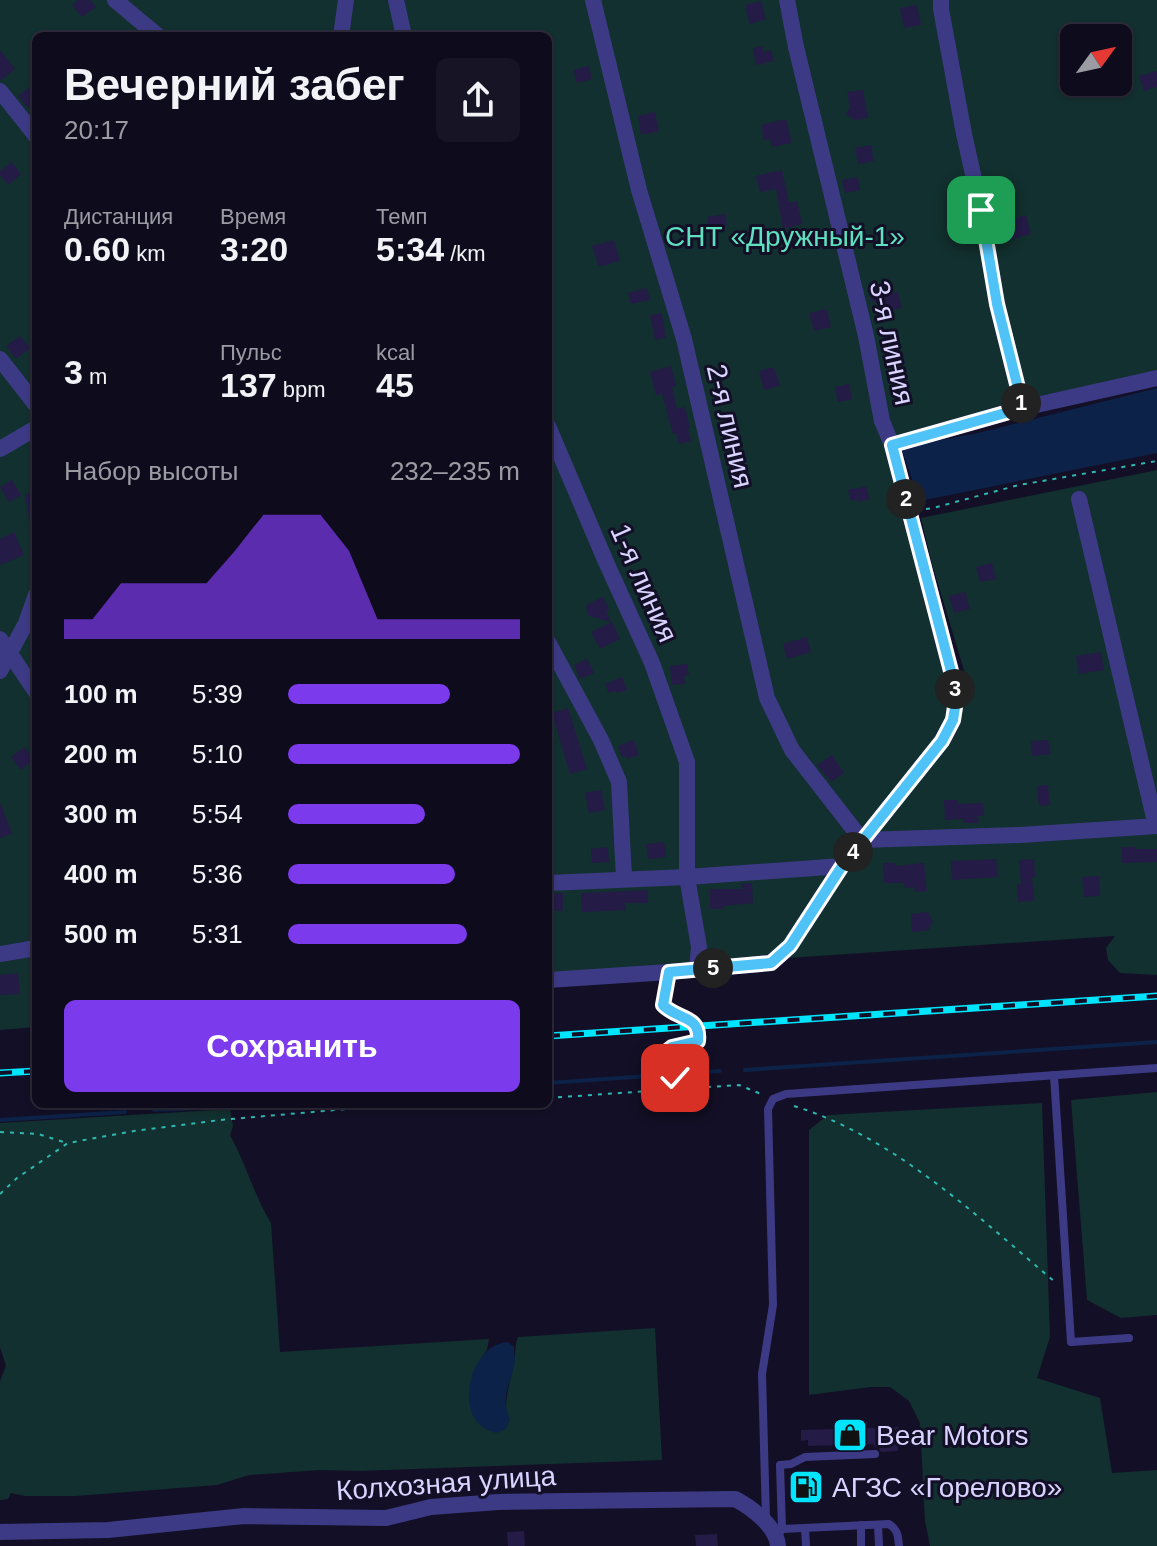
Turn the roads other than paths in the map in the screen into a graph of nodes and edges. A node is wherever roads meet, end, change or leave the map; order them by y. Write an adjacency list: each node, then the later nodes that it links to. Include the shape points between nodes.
1 (115, 0): 7 (street)
2 (346, 0): 8 (street)
3 (396, 0): 9 (street)
4 (593, 0): 27 (street, 2-я линия, via 639,190 684,339 767,698 792,750)
5 (787, 0): 18 (street, 3-я линия, via 882,421)
6 (941, 0): 15 (street, via 997,304)
7 (153, 32)
8 (342, 32)
9 (403, 32)
10 (0, 91): 11 (street)
11 (32, 131)
12 (0, 359): 14 (street)
13 (1157, 378): 15 (street)
14 (32, 400)
15 (1023, 408): 18 (street)
16 (32, 430): 19 (street)
17 (552, 435): 29 (street, 1-я линия, via 652,663 687,762)
18 (892, 445): 27 (street, 3-я линия, via 957,694 953,720 942,741)
19 (0, 449)
20 (1079, 499): 26 (street)
21 (32, 606): 22 (street, via 26,623)
22 (5, 646): 24 (street); 25 (street)
23 (552, 649): 30 (street, via 619,782)
24 (0, 671)
25 (32, 686)
26 (1157, 826): 27 (street)
27 (862, 840): 28 (street)
28 (842, 866): 29 (street); 34 (street, via 790,946 771,963)
29 (687, 877): 30 (street); 34 (street, 1-я линия, via 699,947)
30 (624, 878): 31 (street)
31 (552, 883)
32 (32, 949): 33 (street)
33 (0, 954)
34 (697, 969): 35 (street)
35 (552, 980)
36 (1157, 1068): 37 (lane)
37 (1054, 1075): 38 (lane, via 1071,1342); 44 (lane, via 773,1099 768,1109 773,1305 762,1374)
38 (1129, 1338)
39 (875, 1454): 44 (lane, via 805,1457 780,1465)
40 (861, 1525): 41 (lane); 42 (lane); 46 (lane)
41 (878, 1525): 47 (lane); 48 (lane, via 895,1527)
42 (805, 1528): 44 (lane); 45 (lane)
43 (0, 1532): 44 (street, Колхозная улица, via 108,1530 244,1516 386,1518 431,1507 498,1502 735,1499 751,1507)
44 (776, 1534)
45 (806, 1546)
46 (861, 1546)
47 (879, 1546)
48 (899, 1546)

